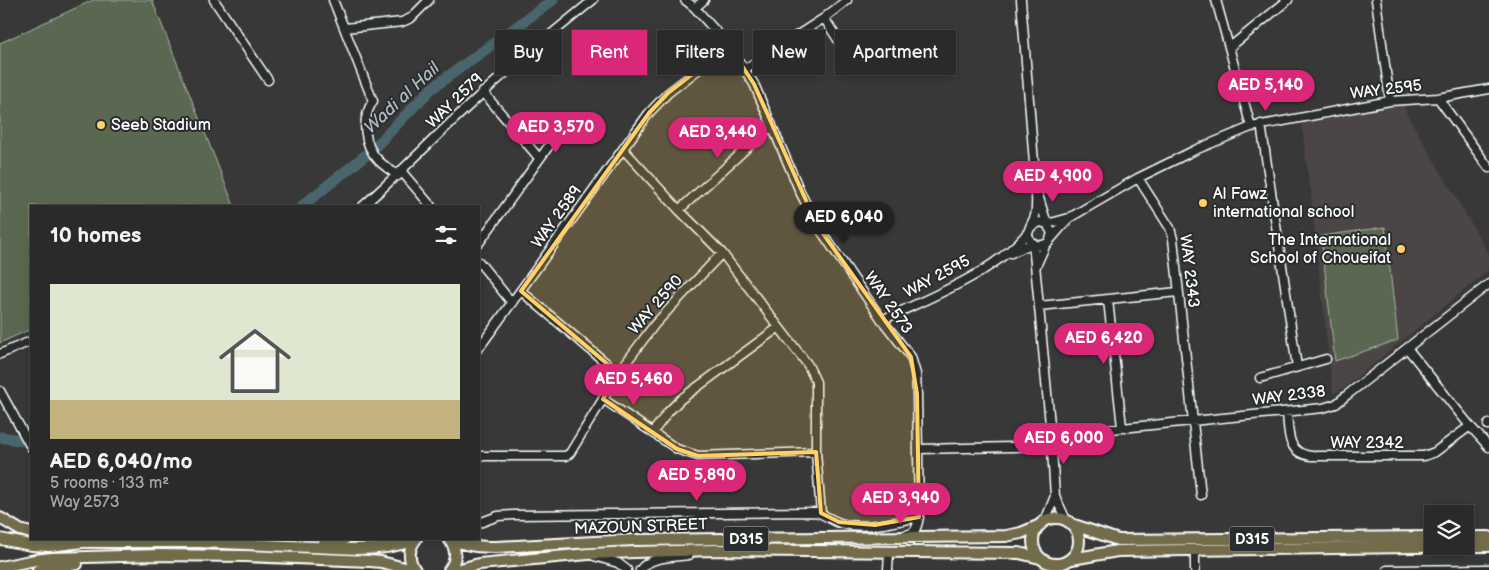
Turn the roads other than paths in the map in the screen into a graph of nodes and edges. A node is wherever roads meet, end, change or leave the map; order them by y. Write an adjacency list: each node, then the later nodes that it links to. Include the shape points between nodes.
1 (214, 0): 21 (street)
2 (334, 0): 14 (street)
3 (429, 0): 14 (street, via 402,22)
4 (593, 0): 23 (street, WAY 2579)
5 (685, 0): 12 (street, WAY 2573)
6 (704, 0): 12 (street)
7 (847, 0): 13 (street)
8 (1021, 0): 35 (street)
9 (1216, 0): 17 (street)
10 (1288, 0): 17 (street)
11 (1376, 0): 25 (street)
12 (695, 8): 15 (street, WAY 2573)
13 (824, 18): 16 (street); 19 (street)
14 (345, 28): 33 (street, via 373,101 366,118 367,142 379,161)
15 (715, 30)
16 (835, 36)
17 (1230, 47): 28 (street)
18 (743, 66): 19 (street, WAY 2573)
19 (745, 69): 27 (street, WAY 2573)
20 (691, 75): 30 (street, WAY 2589, via 668,93)
21 (268, 80)
22 (1489, 89): 24 (street, WAY 2595)
23 (483, 92): 31 (street); 33 (street, WAY 2579)
24 (1438, 98): 25 (street, WAY 2595); 32 (street)
25 (1390, 101): 26 (street, WAY 2595)
26 (1262, 124): 28 (street, WAY 2595); 66 (street)
27 (772, 125): 38 (street); 59 (street, WAY 2573, via 817,225)
28 (1251, 127): 34 (street, WAY 2595)
29 (556, 136): 31 (street)
30 (623, 149): 38 (street); 54 (street, WAY 2589)
31 (539, 158): 44 (street)
32 (1489, 168)
33 (400, 174): 36 (street, WAY 2579); 37 (street)
34 (1138, 178): 40 (street, WAY 2595); 55 (street, WAY 2343, via 1170,228)
35 (1036, 188): 39 (street); 43 (street, via 1035,214)
36 (364, 205)
37 (430, 205)
38 (679, 210): 48 (street)
39 (1044, 211): 41 (street); 42 (street)
40 (1069, 218): 41 (street, WAY 2595); 45 (street, WAY 2595)
41 (1057, 221): 42 (street, WAY 2595)
42 (1047, 224): 43 (street, via 1040,222); 45 (street, via 1052,232)
43 (1030, 229): 46 (street, via 1029,238); 49 (street, WAY 2595)
44 (480, 242)
45 (1049, 242): 46 (street, via 1038,246); 52 (street, WAY 2595)
46 (1033, 243): 47 (street, WAY 2595); 50 (street)
47 (1021, 249): 49 (street, WAY 2595); 50 (street, via 1029,251)
48 (722, 253): 60 (street); 67 (street, WAY 2590, via 655,324)
49 (1004, 256): 59 (street, WAY 2595, via 966,279)
50 (1034, 258): 52 (street)
51 (480, 263): 57 (street)
52 (1035, 270): 58 (street)
53 (1489, 284): 63 (street, WAY 2338)
54 (521, 291): 57 (street, WAY 2589); 67 (street)
55 (1178, 292): 56 (street); 72 (street, WAY 2343)
56 (1108, 300): 58 (street); 74 (street)
57 (512, 303): 62 (street, WAY 2589)
58 (1039, 306): 76 (street)
59 (882, 320): 80 (street, WAY 2573, via 911,358 916,374)
60 (779, 327): 75 (street, via 681,399); 81 (street, via 808,365 816,382)
61 (30, 341): 64 (street)
62 (480, 347)
63 (1407, 348): 71 (street, WAY 2338, via 1336,404); 73 (street)
64 (0, 354)
65 (1326, 359): 66 (street)
66 (1297, 367): 68 (street)
67 (618, 374): 70 (street, WAY 2590)
68 (1260, 378)
69 (0, 391): 77 (street)
70 (603, 399): 75 (street); 82 (street, WAY 2590, via 573,450 566,456)
71 (1287, 412): 72 (street, WAY 2338); 73 (street, WAY 2342, via 1292,445 1299,453 1311,456 1424,456 1435,452)
72 (1193, 420): 74 (street, WAY 2338); 83 (street, WAY 2343)
73 (1470, 426): 79 (street)
74 (1122, 428): 76 (street, WAY 2338)
75 (653, 432): 81 (street, via 677,449 698,456)
76 (1051, 435): 78 (street)
77 (30, 445)
78 (1052, 446): 80 (street); 84 (street)
79 (1489, 447)
80 (918, 449): 86 (street, WAY 2573)
81 (816, 452): 85 (street)
82 (480, 456)
83 (1201, 495)
84 (1055, 496): 89 (street); 90 (street)
85 (821, 513): 86 (street, via 839,522 863,525); 88 (street, via 513,515)
86 (919, 517): 92 (street, via 928,535); 96 (street, via 917,528 911,534)
87 (0, 518): 91 (main road)
88 (480, 523)
89 (1042, 523): 90 (main road, D315, via 1059,518); 92 (main road, MAZOUN STREET / D315, via 1006,536); 112 (main road, via 1036,531 1033,545)
90 (1070, 523): 93 (main road, D315, via 1118,540); 113 (main road, via 1078,531 1080,546)
91 (30, 533)
92 (941, 537): 96 (main road, MAZOUN STREET / D315)
93 (1424, 537)
94 (1474, 537): 95 (main road)
95 (1489, 537)
96 (890, 538): 103 (main road, MAZOUN STREET / D315, via 634,540 496,547)
97 (0, 539): 104 (main road, via 41,546)
98 (67, 540): 104 (main road)
99 (341, 540): 105 (main road)
100 (413, 540): 105 (main road, via 382,548)
101 (415, 540): 117 (main road, via 409,552)
102 (451, 540): 118 (main road, D315, via 455,559)
103 (453, 540)
104 (83, 542): 105 (main road)
105 (284, 545)
106 (1489, 546): 107 (main road, D315)
107 (1195, 549): 113 (main road, D315, via 1117,551); 123 (street)
108 (717, 550): 109 (main road, MAZOUN STREET / D315); 110 (main road, MAZOUN STREET / D315); 121 (street, via 650,561)
109 (889, 552): 112 (main road, MAZOUN STREET / D315, via 1019,553); 122 (street)
110 (588, 554): 119 (main road, MAZOUN STREET / D315, via 479,564); 120 (street, via 618,563)
111 (114, 557): 114 (main road, via 35,560); 116 (main road); 117 (main road, via 245,556 370,561)
112 (1040, 558): 113 (main road, D315, via 1053,564)
113 (1072, 559)
114 (0, 567)
115 (1489, 569): 124 (street)
116 (38, 570)
117 (414, 570)
118 (449, 570)
119 (456, 570)
120 (627, 570)
121 (640, 570)
122 (888, 570)
123 (1195, 570)
124 (1387, 570)

